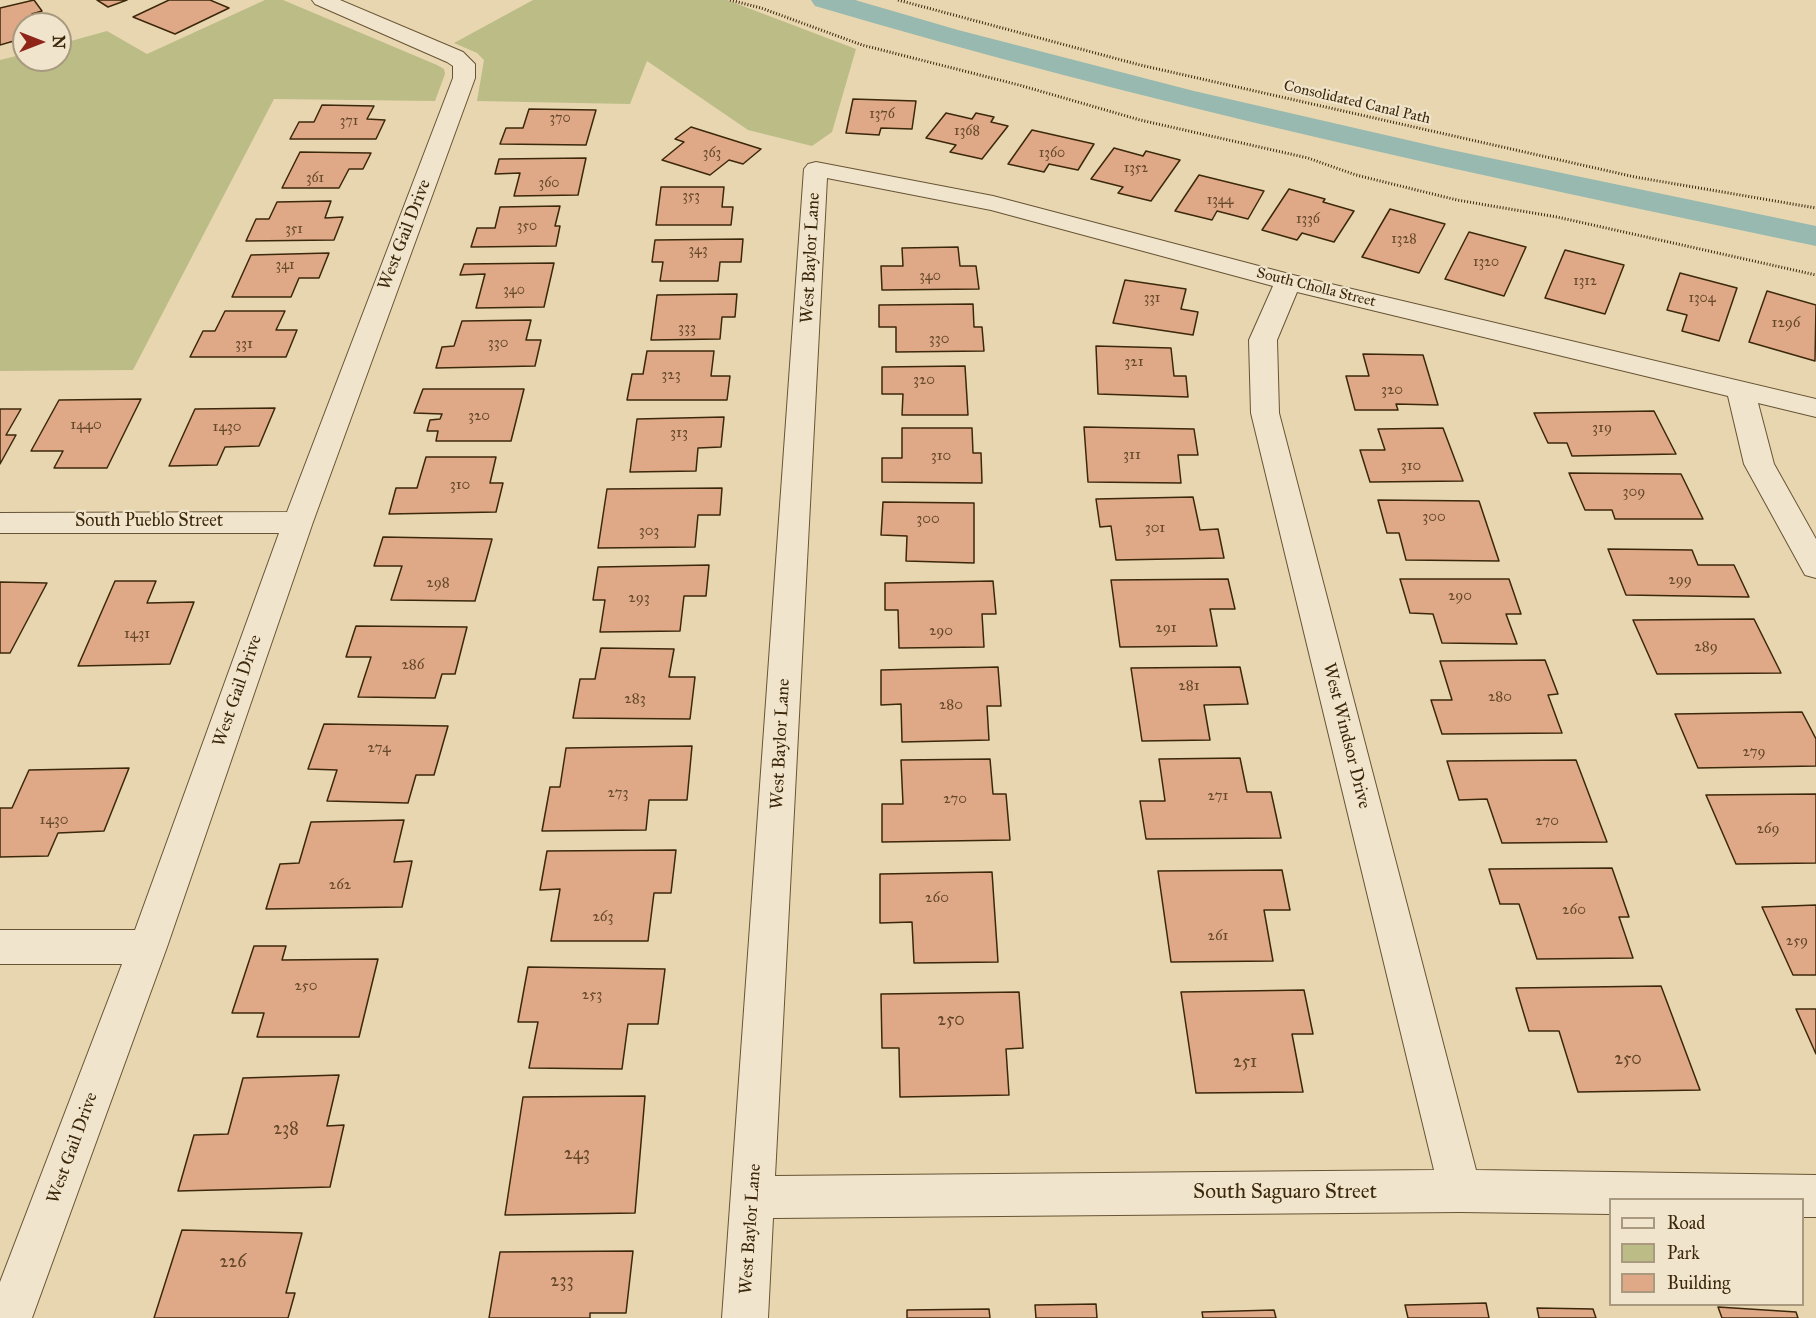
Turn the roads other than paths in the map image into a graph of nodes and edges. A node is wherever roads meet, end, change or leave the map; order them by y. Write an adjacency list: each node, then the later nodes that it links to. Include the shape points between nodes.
1 (322, 0): 6 (street, West Gail Drive, via 455,57 464,64 464,78)
2 (816, 169): 3 (street, South Cholla Street, via 993,203); 13 (street, West Baylor Lane)
3 (1288, 282): 4 (street, South Cholla Street); 11 (street, West Windsor Drive, via 1263,340 1265,413)
4 (1741, 390): 5 (street, South Cholla Street); 8 (street, via 1759,464)
5 (1816, 408)
6 (298, 522): 7 (street, South Pueblo Street); 10 (street, West Gail Drive)
7 (0, 523)
8 (1816, 567)
9 (0, 947): 10 (street)
10 (148, 947): 14 (street, West Gail Drive)
11 (1460, 1191): 12 (street, South Saguaro Street); 13 (street, South Saguaro Street)
12 (1816, 1196)
13 (754, 1197): 15 (street, West Baylor Lane)
14 (9, 1318)
15 (745, 1318)

